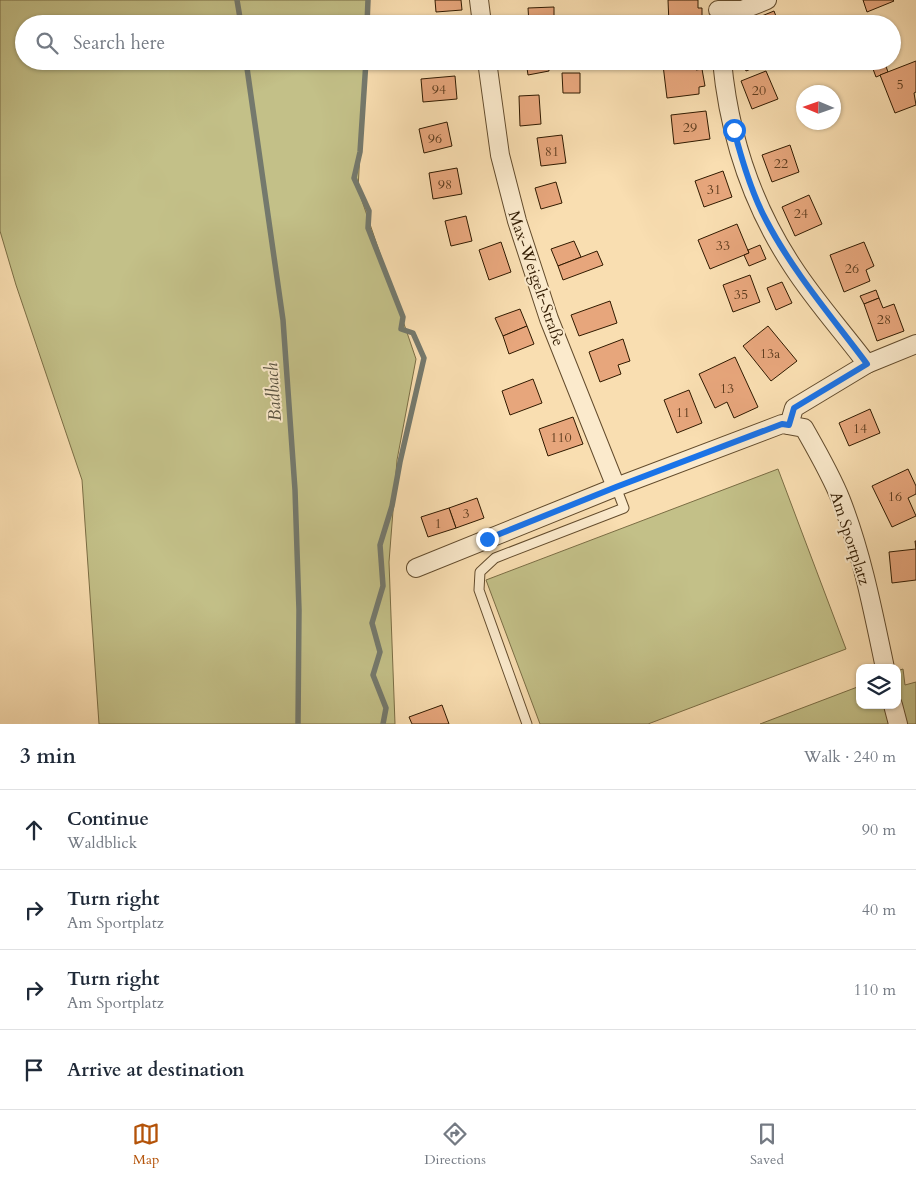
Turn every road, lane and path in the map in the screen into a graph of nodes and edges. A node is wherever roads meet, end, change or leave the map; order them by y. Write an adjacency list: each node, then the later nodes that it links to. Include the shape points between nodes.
1 (479, 0): 4 (street)
2 (767, 0): 3 (street, via 742,10)
3 (718, 11)
4 (481, 15)
5 (488, 70): 10 (street, Max-Weigelt-Straße, via 500,155 517,221 549,319)
6 (723, 70): 8 (street, via 728,110 750,184 765,219 794,269)
7 (916, 344): 8 (street)
8 (867, 364): 9 (street, via 794,408)
9 (789, 425): 10 (street, via 782,424); 12 (street, Am Sportplatz, via 804,428 840,499 863,567)
10 (616, 487): 11 (street); 14 (lane, via 624,508 495,558 480,572 479,590)
11 (416, 568)
12 (884, 664)
13 (894, 709): 15 (street)
14 (528, 724)
15 (898, 724)

